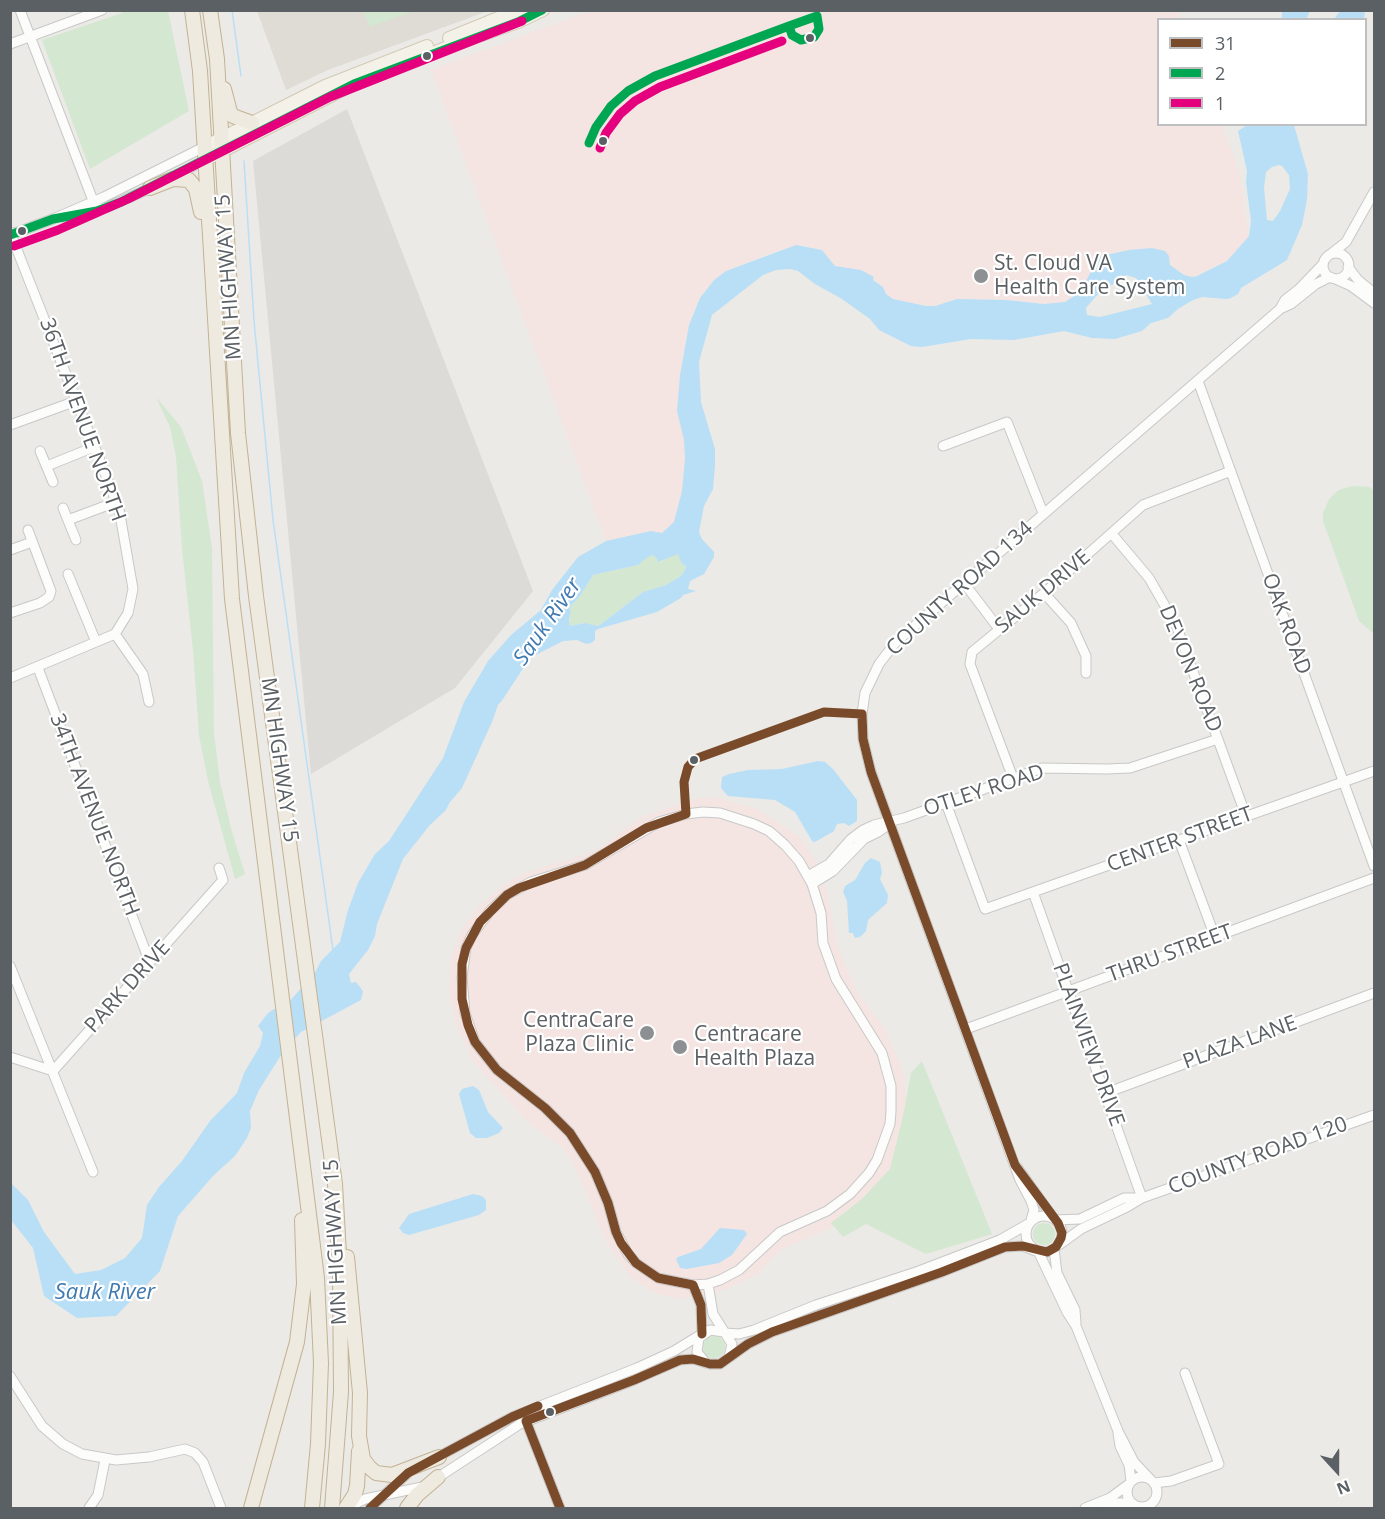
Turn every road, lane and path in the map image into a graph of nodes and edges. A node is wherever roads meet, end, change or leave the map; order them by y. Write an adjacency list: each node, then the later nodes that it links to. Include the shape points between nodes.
1 (20, 10): 7 (street)
2 (102, 10): 7 (street)
3 (192, 10): 13 (highway, MN HIGHWAY 15)
4 (210, 10): 10 (highway, MN HIGHWAY 15)
5 (518, 10): 9 (main road)
6 (543, 10): 9 (main road)
7 (30, 37): 8 (street); 16 (street)
8 (10, 44)
9 (410, 57): 11 (main road, via 325,86); 12 (main road)
10 (217, 59): 11 (highway, via 230,112); 12 (highway, MN HIGHWAY 15)
11 (252, 123): 12 (main road)
12 (220, 145): 13 (main road); 81 (highway, MN HIGHWAY 15, via 240,445 256,596)
13 (205, 154): 14 (street); 16 (street); 25 (highway, MN HIGHWAY 15)
14 (150, 188): 16 (street); 25 (highway, via 180,178 189,180 196,189)
15 (1374, 193): 18 (street, via 1346,242); 19 (street)
16 (95, 206): 17 (street)
17 (11, 234): 27 (street, 36TH AVENUE NORTH)
18 (1331, 254): 19 (street, via 1341,254); 20 (street)
19 (1347, 262): 21 (street, via 1343,276); 22 (street, via 1358,280)
20 (1323, 264): 21 (street); 24 (street, COUNTY ROAD 134)
21 (1332, 278): 23 (street); 24 (street, COUNTY ROAD 134, via 1316,284)
22 (1374, 293)
23 (1374, 303)
24 (1280, 309): 26 (street, COUNTY ROAD 134)
25 (214, 310): 77 (highway, MN HIGHWAY 15, via 232,599)
26 (1198, 381): 33 (street, OAK ROAD); 37 (street, COUNTY ROAD 134)
27 (76, 401): 28 (street); 30 (street, 36TH AVENUE NORTH)
28 (10, 425)
29 (942, 446): 37 (street, via 1006,422)
30 (94, 447): 32 (street); 35 (street, 36TH AVENUE NORTH)
31 (40, 451): 32 (street)
32 (46, 466): 34 (street)
33 (1231, 471): 40 (street, SAUK DRIVE, via 1143,505); 58 (street, OAK ROAD)
34 (53, 482)
35 (116, 502): 38 (street); 49 (street, 36TH AVENUE NORTH, via 133,589 128,613)
36 (63, 508): 38 (street)
37 (1043, 513): 45 (street, COUNTY ROAD 134)
38 (68, 520): 41 (street)
39 (28, 530): 42 (street)
40 (1112, 534): 46 (street, SAUK DRIVE); 55 (street, DEVON ROAD, via 1149,578 1176,626)
41 (76, 540)
42 (32, 542): 43 (street); 47 (street, via 51,591 40,603)
43 (10, 550)
44 (68, 574): 50 (street)
45 (964, 584): 48 (street); 61 (street, COUNTY ROAD 134, via 895,643 865,693 862,740)
46 (1044, 593): 48 (street, SAUK DRIVE); 52 (street, via 1071,623 1086,656)
47 (10, 613)
48 (999, 629): 57 (street, SAUK DRIVE, via 972,652 970,664)
49 (115, 634): 50 (street); 54 (street, via 142,674)
50 (96, 642): 51 (street)
51 (38, 668): 53 (street); 69 (street, 34TH AVENUE NORTH)
52 (1086, 673)
53 (10, 678)
54 (149, 702)
55 (1218, 739): 57 (street, OTLEY ROAD, via 1130,768 1042,768); 60 (street, DEVON ROAD)
56 (1374, 771): 58 (street, CENTER STREET)
57 (1012, 778): 59 (street, OTLEY ROAD)
58 (1344, 782): 60 (street, CENTER STREET); 63 (street, OAK ROAD)
59 (946, 803): 61 (street, OTLEY ROAD); 67 (street, CENTER STREET, via 985,909)
60 (1246, 816): 62 (street, CENTER STREET)
61 (890, 822): 66 (street, OTLEY ROAD, via 874,825 850,839); 73 (street, COUNTY ROAD 134)
62 (1179, 840): 67 (street, CENTER STREET); 68 (street)
63 (1374, 866)
64 (219, 868): 69 (street, PARK DRIVE, via 223,880)
65 (1374, 879): 68 (street, THRU STREET)
66 (810, 880): 87 (street, via 821,913 823,943 836,979 882,1053 891,1086 890,1124 877,1160 850,1194 827,1211 780,1232 739,1270); 88 (street, via 785,845 761,828 720,813 686,814 646,828 585,865 507,895 480,922 466,948 462,999 468,1025 482,1052 497,1070 570,1133 595,1172 621,1244 636,1263 658,1278)
67 (1033, 892): 71 (street, PLAINVIEW DRIVE)
68 (1215, 937): 71 (street, THRU STREET)
69 (150, 963): 75 (street, PARK DRIVE)
70 (10, 966): 75 (street)
71 (1069, 991): 73 (street, THRU STREET); 76 (street, PLAINVIEW DRIVE)
72 (1374, 993): 76 (street, PLAZA LANE)
73 (966, 1029): 79 (street, COUNTY ROAD 134)
74 (10, 1057): 75 (street)
75 (53, 1071): 80 (street)
76 (1106, 1093): 82 (street, PLAINVIEW DRIVE)
77 (296, 1095): 110 (highway, via 304,1268 301,1320); 111 (highway, MN HIGHWAY 15, via 317,1278 321,1363)
78 (1374, 1115): 82 (street, COUNTY ROAD 120)
79 (1016, 1165): 83 (street, COUNTY ROAD 134); 84 (street, COUNTY ROAD 134, via 1033,1206)
80 (93, 1172)
81 (334, 1179): 98 (highway, via 349,1268 360,1393); 112 (highway, MN HIGHWAY 15, via 342,1321)
82 (1142, 1198): 83 (street, COUNTY ROAD 120, via 1124,1198 1080,1219); 85 (street, COUNTY ROAD 120, via 1081,1229)
83 (1054, 1219): 84 (street, via 1042,1216); 85 (street, via 1062,1233)
84 (1030, 1222): 86 (street, via 1026,1239); 90 (street, via 1000,1240 928,1268 754,1330)
85 (1055, 1248): 86 (street); 89 (street, via 1057,1273 1075,1310)
86 (1037, 1251): 89 (street); 92 (street, via 1013,1245 772,1332)
87 (708, 1284): 88 (street); 90 (street, via 713,1314)
88 (693, 1285): 91 (street, via 701,1305)
89 (1076, 1326): 97 (street)
90 (725, 1332): 91 (street, via 715,1329); 92 (street, via 732,1344)
91 (701, 1335): 93 (street, via 697,1352); 99 (street, via 637,1368 512,1417)
92 (728, 1359): 93 (street, via 720,1364)
93 (706, 1363): 96 (street, via 680,1360)
94 (1185, 1373): 101 (street, via 1219,1464)
95 (10, 1376): 100 (street, via 34,1416 52,1436 73,1450)
96 (526, 1421): 102 (street); 116 (street)
97 (1118, 1431): 103 (street, via 1134,1462); 104 (street, via 1129,1465)
98 (359, 1434): 99 (highway, via 366,1463 382,1475 404,1472); 113 (highway, via 357,1486)
99 (439, 1457): 105 (street, via 408,1473)
100 (105, 1460): 108 (street, via 98,1495); 109 (street, via 131,1460 190,1450 203,1462)
101 (1191, 1474): 103 (street, via 1171,1481); 106 (street)
102 (438, 1477): 105 (street, via 421,1487); 115 (highway)
103 (1152, 1481): 104 (street, via 1140,1477); 106 (street)
104 (1130, 1483): 107 (street, via 1127,1496); 117 (street)
105 (385, 1495): 113 (street); 114 (street)
106 (1155, 1501): 107 (street, via 1144,1507)
107 (1135, 1506): 118 (street, via 1115,1503)
108 (89, 1509)
109 (221, 1509)
110 (251, 1509)
111 (312, 1509)
112 (332, 1509)
113 (346, 1509)
114 (370, 1509)
115 (407, 1509)
116 (560, 1509)
117 (1085, 1509)
118 (1102, 1509)

